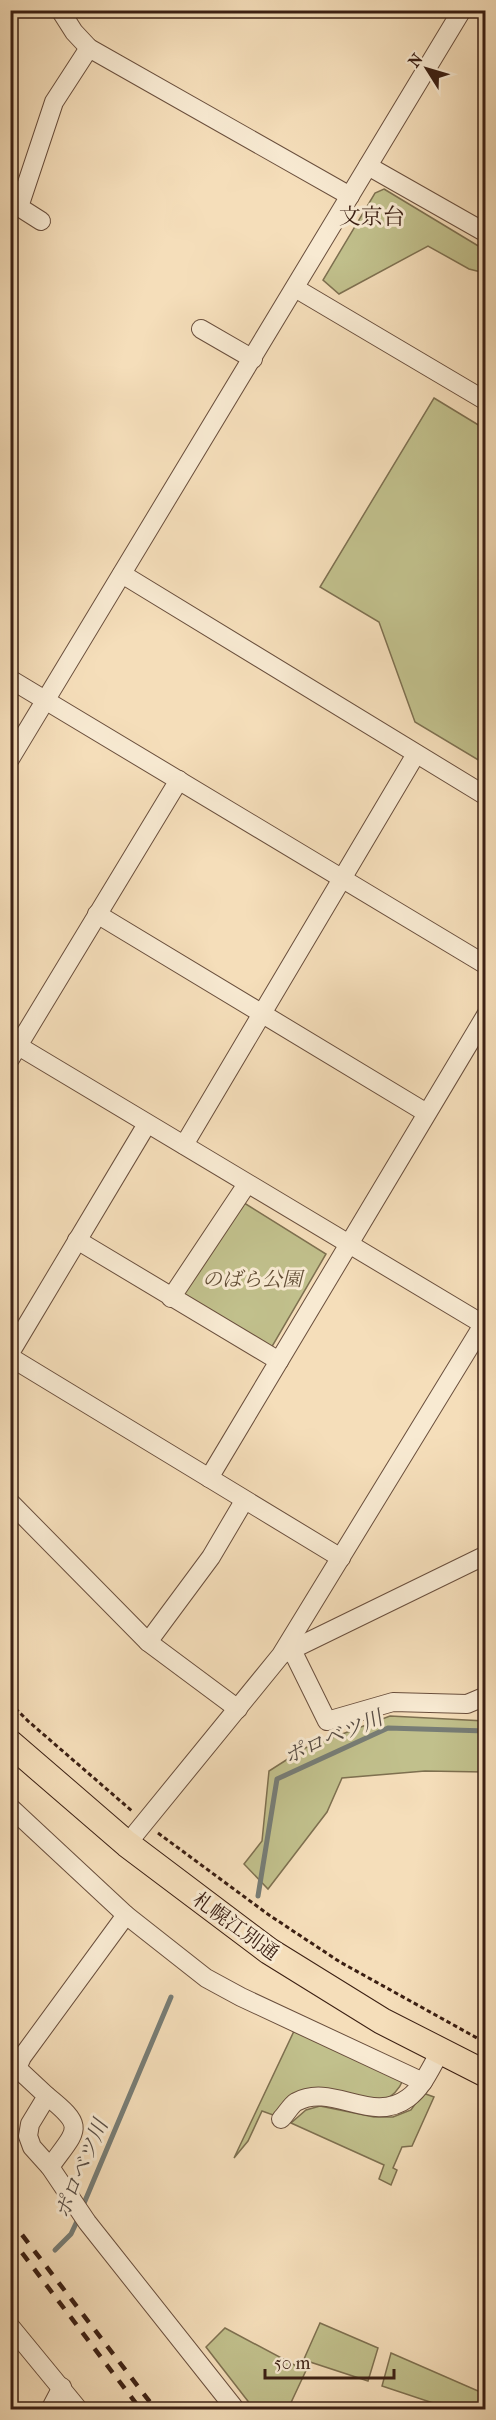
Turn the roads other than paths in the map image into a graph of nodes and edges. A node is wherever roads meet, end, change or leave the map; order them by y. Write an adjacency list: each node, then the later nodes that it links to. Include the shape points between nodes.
1 (60, 10): 3 (street)
2 (462, 10): 4 (street)
3 (89, 48): 5 (street); 6 (street, via 54,102 19,207)
4 (368, 166): 5 (street); 7 (street)
5 (350, 196): 8 (street)
6 (41, 221)
7 (486, 233)
8 (296, 288): 10 (street); 11 (street)
9 (201, 329): 10 (street)
10 (253, 359): 12 (street)
11 (486, 401)
12 (122, 574): 14 (street); 15 (street)
13 (10, 679): 14 (street)
14 (46, 700): 16 (street); 17 (street)
15 (416, 754): 18 (street); 19 (street)
16 (10, 759)
17 (179, 780): 19 (street); 20 (street)
18 (486, 796)
19 (343, 879): 21 (street); 22 (street)
20 (97, 914): 22 (street); 24 (street)
21 (486, 965)
22 (263, 1013): 25 (street); 27 (street)
23 (486, 1015): 25 (street)
24 (13, 1049): 26 (street)
25 (426, 1112): 30 (street)
26 (147, 1124): 27 (street); 29 (street)
27 (184, 1145): 28 (street)
28 (247, 1184): 30 (street); 31 (street)
29 (77, 1240): 31 (street); 33 (street)
30 (347, 1244): 32 (street); 35 (street)
31 (171, 1298): 35 (street)
32 (485, 1324): 40 (street)
33 (10, 1353)
34 (10, 1357): 36 (street)
35 (279, 1361): 36 (street)
36 (209, 1478): 37 (street)
37 (244, 1501): 40 (street); 41 (street, via 211,1557)
38 (10, 1502): 41 (street)
39 (486, 1555): 42 (street)
40 (341, 1557): 42 (street)
41 (148, 1642): 44 (street)
42 (287, 1652): 43 (street, via 327,1721 393,1702 467,1704); 44 (street)
43 (486, 1696)
44 (238, 1709): 47 (street)
45 (10, 1743): 47 (highway, 札幌江別通)
46 (10, 1808): 48 (street)
47 (127, 1844): 49 (highway, 札幌江別通, via 269,1951 333,1993)
48 (126, 1916): 51 (street, via 215,1983); 52 (street, via 17,2068)
49 (440, 2052): 50 (highway, 札幌江別通); 51 (street)
50 (486, 2074)
51 (423, 2082): 53 (street, via 409,2097 389,2108 312,2097 295,2102)
52 (47, 2096): 54 (street, via 30,2124 28,2136); 54 (street, via 69,2113 75,2123 72,2135)
53 (281, 2119)
54 (51, 2167): 59 (street, via 87,2222)
55 (10, 2326): 56 (street)
56 (62, 2388): 57 (street); 58 (street)
57 (50, 2409)
58 (79, 2409)
59 (236, 2409)

